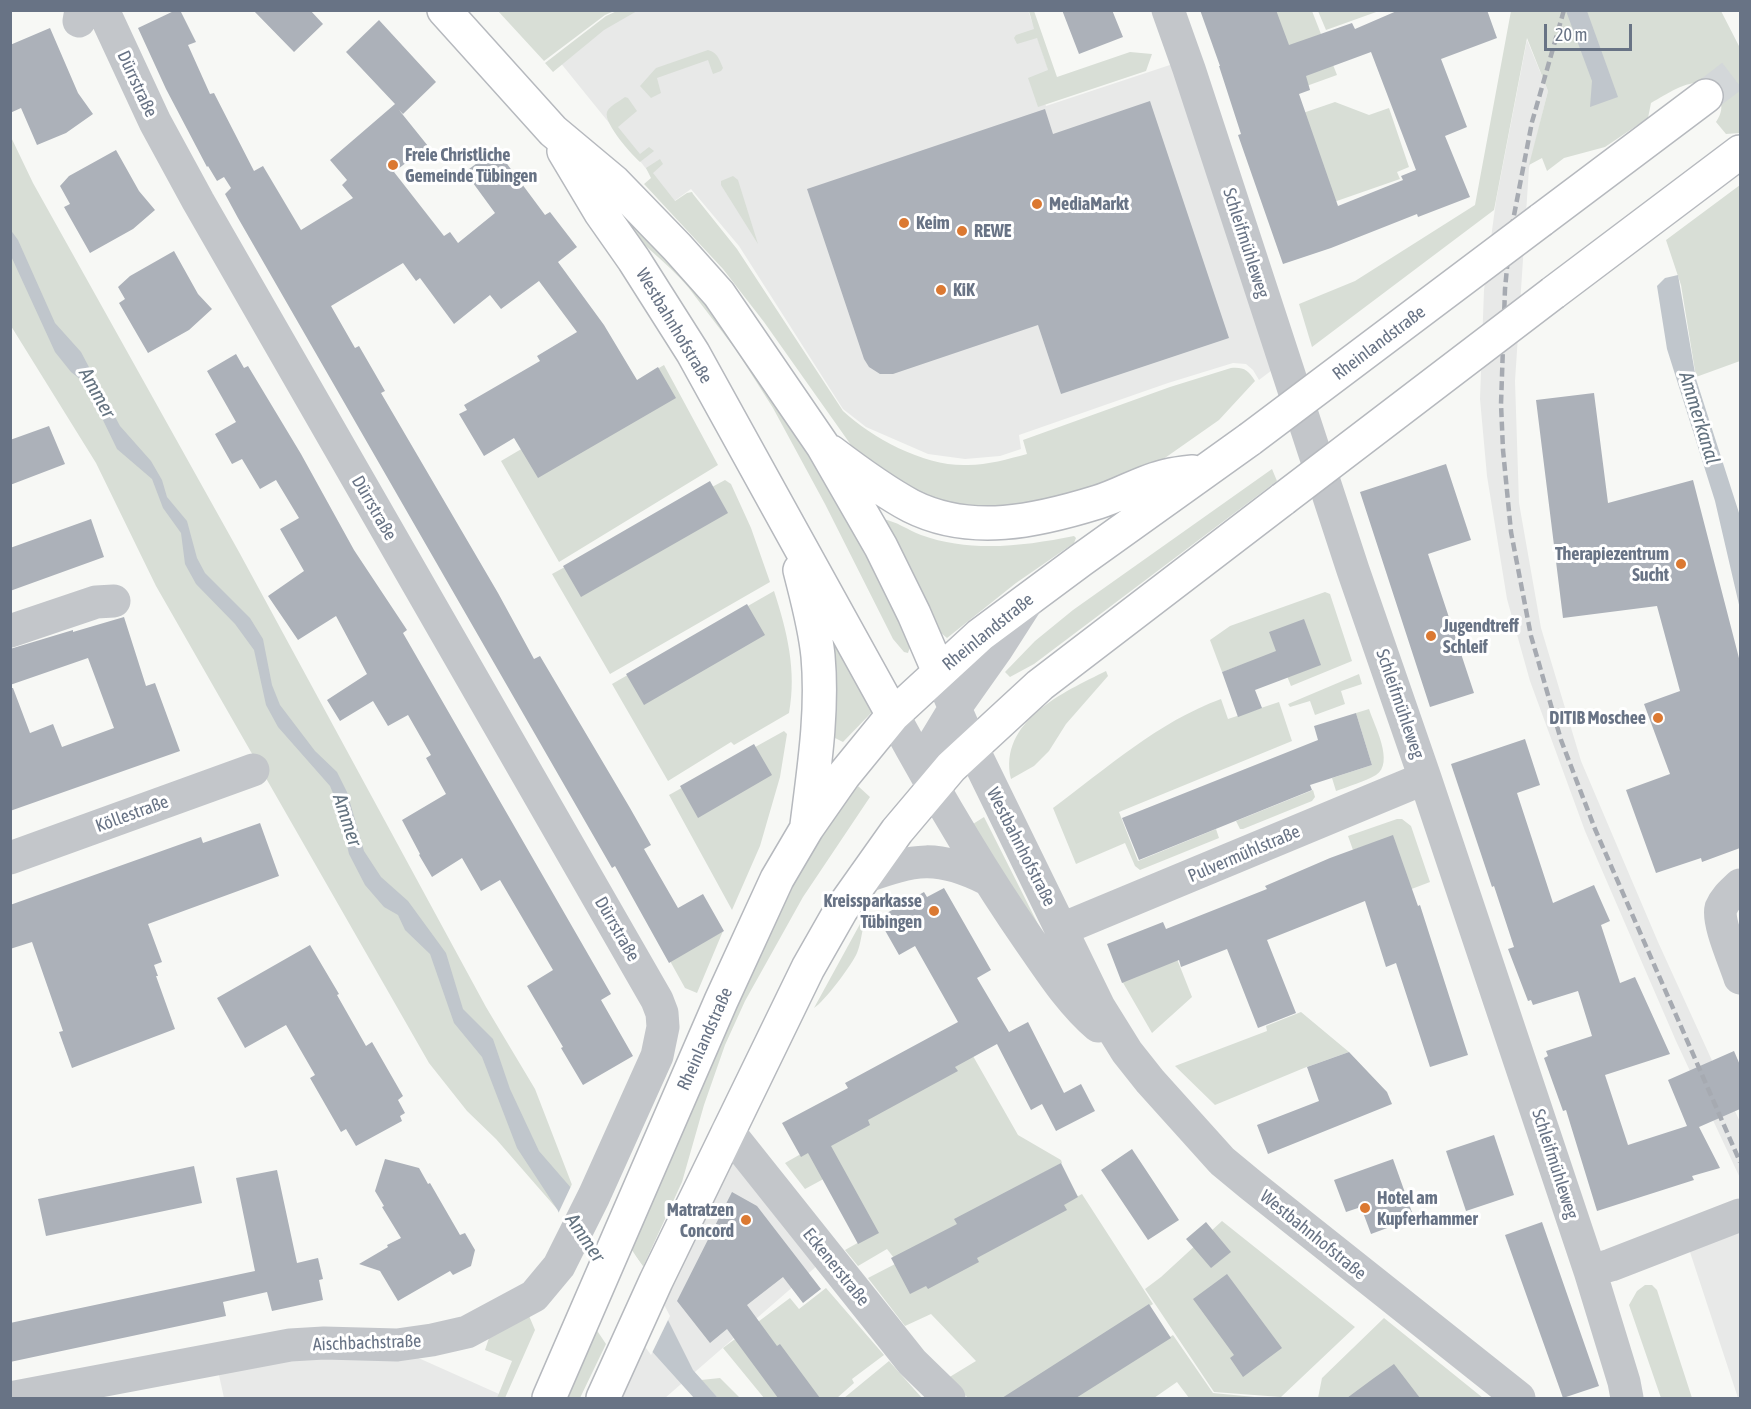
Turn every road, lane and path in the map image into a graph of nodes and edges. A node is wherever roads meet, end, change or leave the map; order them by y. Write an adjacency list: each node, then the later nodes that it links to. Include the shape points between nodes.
1 (444, 10): 5 (main road, Westbahnhofstraße)
2 (1168, 10): 18 (street, Schleifmühleweg)
3 (88, 14): 27 (street, Dürrstraße, via 150,113)
4 (1706, 96): 8 (main road, Rheinlandstraße, bridge)
5 (553, 131): 7 (main road, Westbahnhofstraße, via 614,182 719,294); 9 (main road, Westbahnhofstraße, via 601,213 693,353)
6 (1740, 152): 16 (main road, bridge, via 1081,652)
7 (823, 446): 8 (main road, via 911,506 943,518 975,522 1008,524 1042,518 1100,502 1164,476); 13 (main road, via 881,547)
8 (1207, 470): 10 (main road, Rheinlandstraße)
9 (788, 525): 15 (main road); 20 (main road, via 818,656 818,730)
10 (1029, 598): 13 (main road, Rheinlandstraße); 14 (street)
11 (114, 601): 12 (street, via 96,602)
12 (10, 631)
13 (939, 672): 14 (street, Westbahnhofstraße); 15 (main road, Rheinlandstraße)
14 (955, 708): 16 (street, Westbahnhofstraße); 19 (street, via 927,763)
15 (893, 715): 19 (street, Westbahnhofstraße); 20 (main road, Rheinlandstraße)
16 (972, 747): 19 (main road); 25 (street, Westbahnhofstraße)
17 (253, 770): 21 (street, Köllestraße)
18 (1425, 778): 25 (street, Pulvermühlstraße); 31 (street, Schleifmühleweg)
19 (933, 787): 22 (main road); 23 (street, Westbahnhofstraße)
20 (807, 828): 33 (main road, Rheinlandstraße, via 777,879)
21 (10, 858)
22 (864, 877): 23 (street, via 895,866 931,860 966,868); 29 (main road, via 813,958)
23 (987, 879): 28 (street, Westbahnhofstraße, via 1083,1013)
24 (1740, 885): 26 (street, via 1721,908 1720,921)
25 (1062, 929): 28 (street, Westbahnhofstraße, via 1099,1007)
26 (1740, 978)
27 (657, 1000): 32 (street, Aischbachstraße, via 663,1027 657,1056 559,1266 534,1296 467,1332 432,1340 397,1345 290,1345)
28 (1127, 1052): 36 (street, Westbahnhofstraße, via 1222,1161)
29 (728, 1131): 34 (main road); 35 (street, Eckenerstraße, via 912,1362)
30 (1740, 1215): 31 (street)
31 (1590, 1271): 37 (street, Schleifmühleweg)
32 (10, 1398)
33 (549, 1398)
34 (603, 1398)
35 (949, 1398)
36 (1519, 1398)
37 (1627, 1398)

